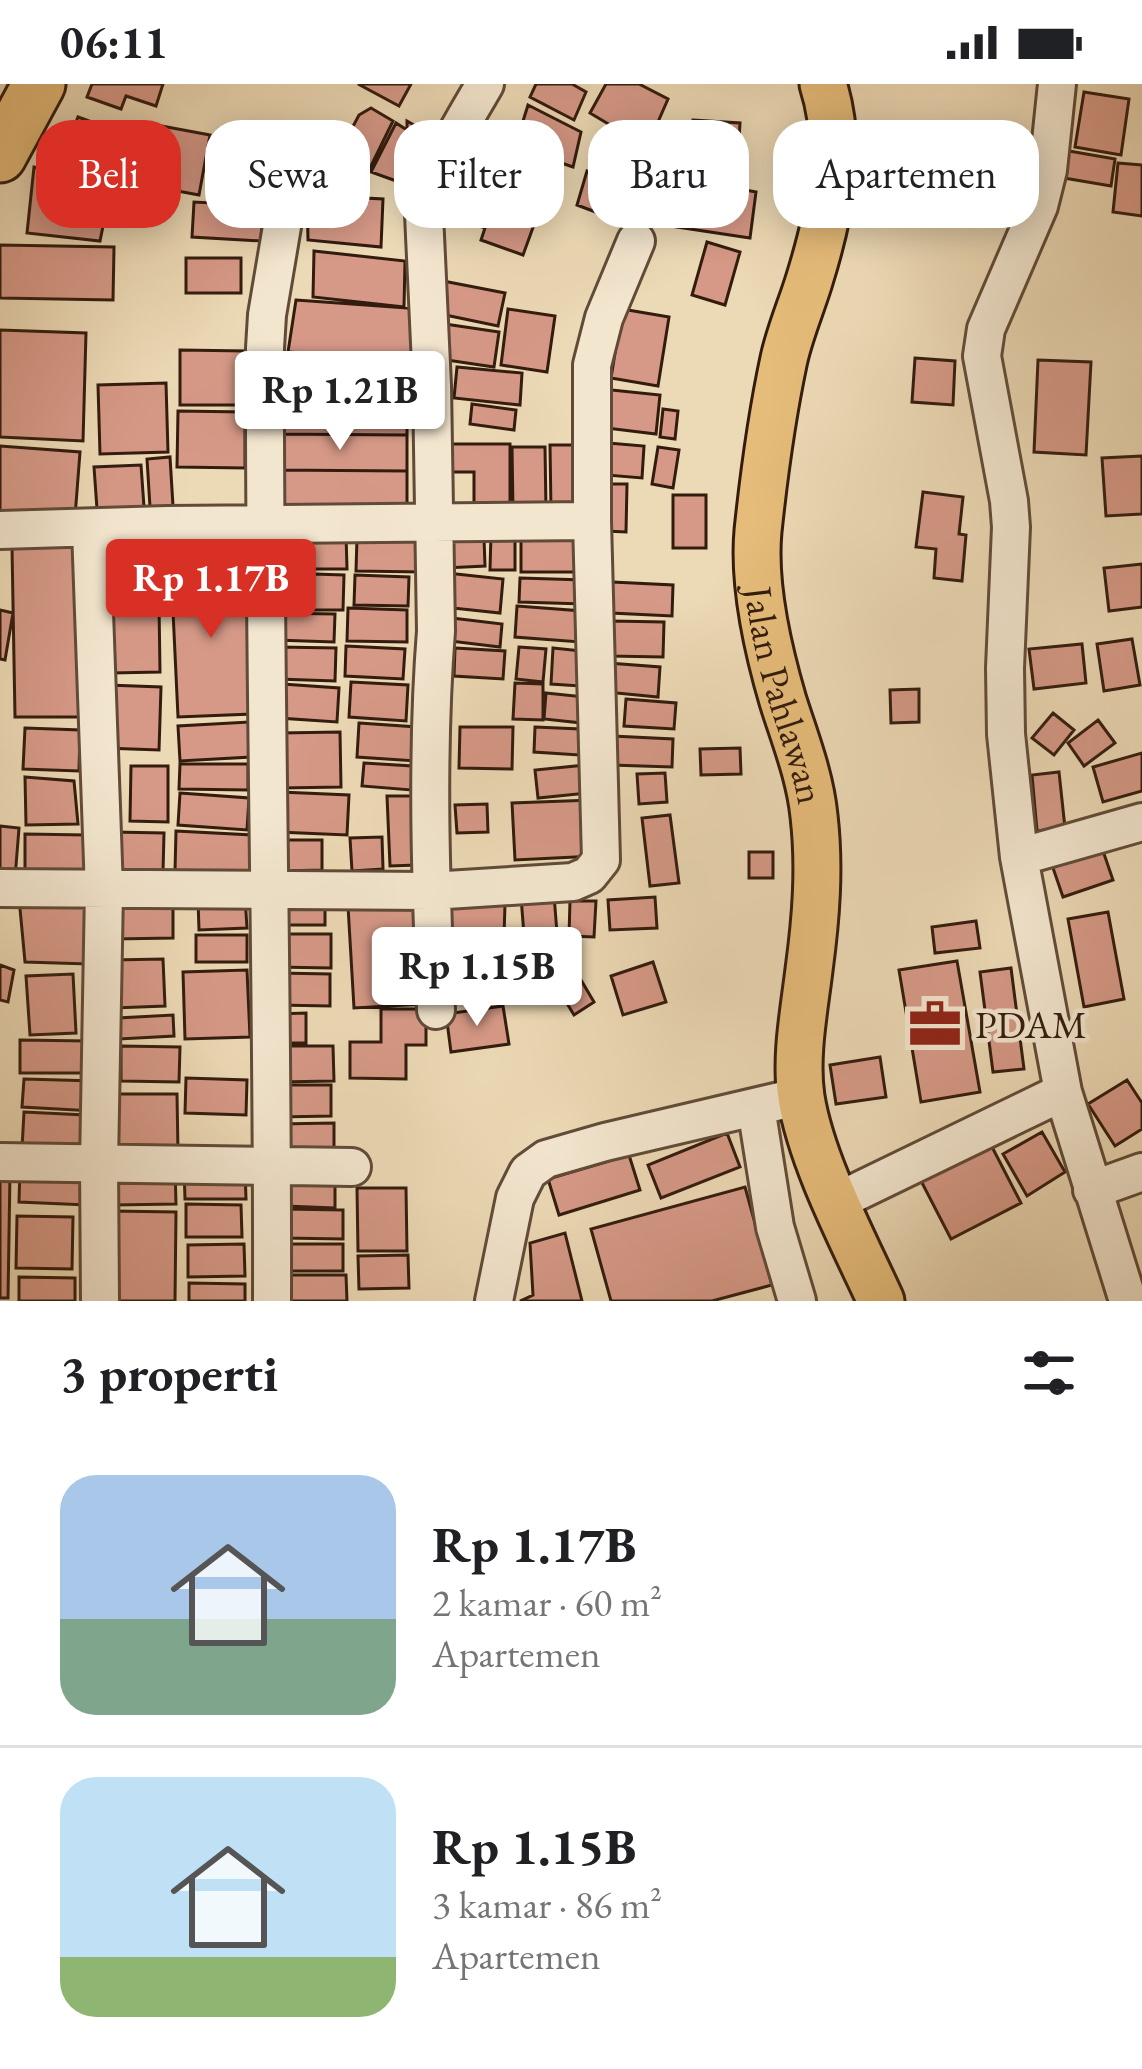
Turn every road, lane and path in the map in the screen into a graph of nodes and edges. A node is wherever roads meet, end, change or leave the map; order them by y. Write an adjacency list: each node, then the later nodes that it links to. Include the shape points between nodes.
1 (8, 84): 6 (highway)
2 (39, 84): 7 (highway)
3 (485, 84): 12 (street, via 424,214)
4 (823, 84): 23 (main road, Jalan Pahlawan, via 834,163 784,356 758,536 766,635 816,830)
5 (1057, 84): 16 (street, via 1039,206 982,356 1012,527 1006,712)
6 (0, 98)
7 (0, 156)
8 (281, 228): 11 (street, via 266,332)
9 (637, 241): 10 (street, via 592,365)
10 (592, 520): 12 (street); 20 (street, via 601,860 573,882)
11 (265, 524): 12 (street); 14 (street); 18 (street)
12 (434, 524): 20 (street)
13 (0, 530): 14 (street)
14 (91, 530): 19 (street)
15 (1142, 822): 16 (street)
16 (1019, 857): 22 (street)
17 (0, 889): 19 (street)
18 (269, 889): 19 (street); 20 (street); 28 (street)
19 (104, 890): 26 (street)
20 (431, 891): 21 (street)
21 (436, 1010)
22 (1063, 1092): 30 (street); 31 (street)
23 (801, 1096): 24 (street); 31 (main road, Jalan Pahlawan)
24 (756, 1107): 34 (street, via 605,1142 528,1172); 35 (street, via 775,1227)
25 (0, 1162): 26 (street)
26 (99, 1165): 28 (street); 32 (street)
27 (352, 1167): 28 (street)
28 (272, 1168): 33 (street)
29 (1142, 1172): 30 (street)
30 (1092, 1190): 37 (street)
31 (836, 1202): 36 (main road, Jalan Pahlawan)
32 (100, 1301)
33 (272, 1301)
34 (494, 1301)
35 (797, 1301)
36 (881, 1301)
37 (1128, 1301)

